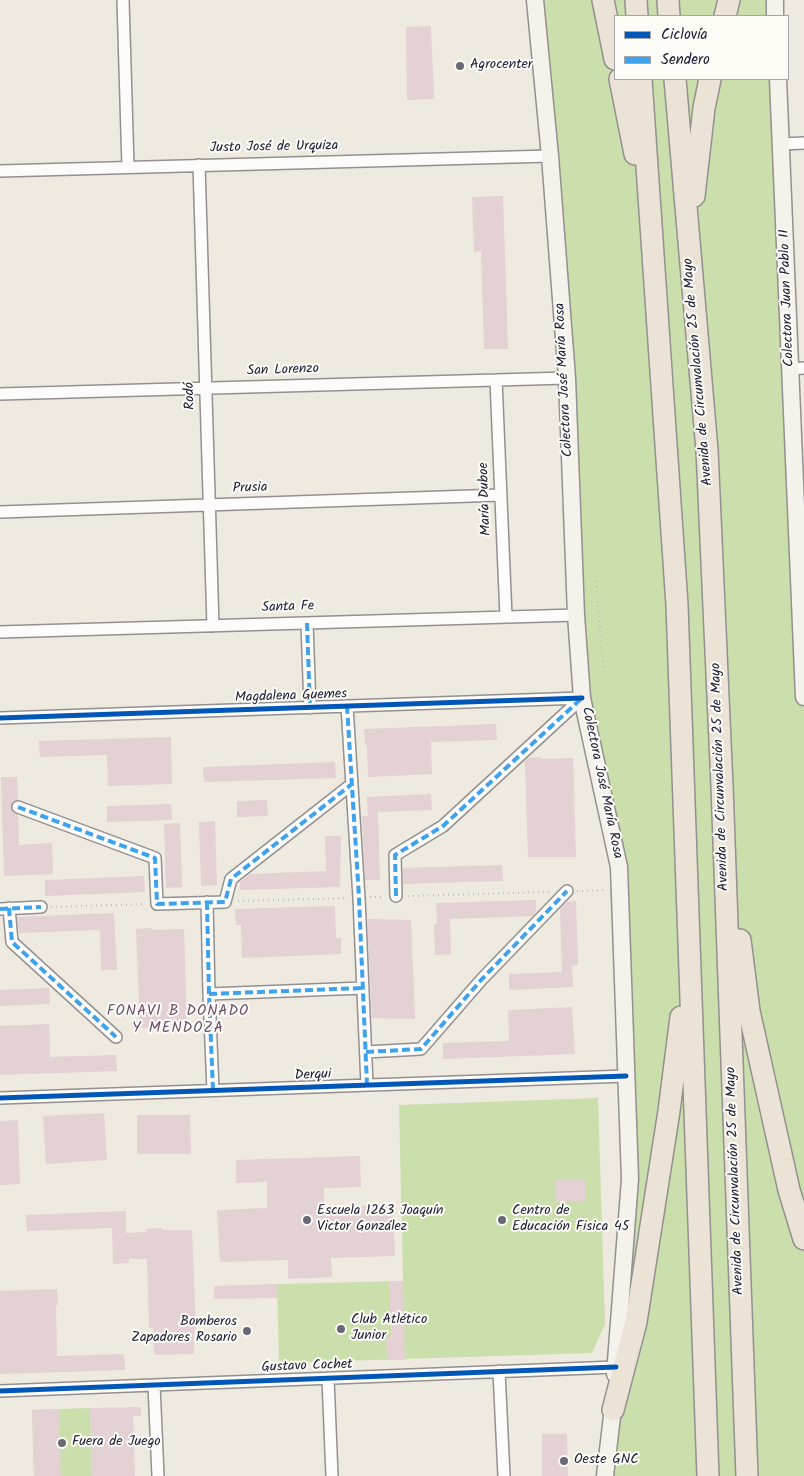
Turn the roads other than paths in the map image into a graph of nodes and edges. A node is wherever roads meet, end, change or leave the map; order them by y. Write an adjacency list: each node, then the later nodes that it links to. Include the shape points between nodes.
1 (123, 0): 22 (street)
2 (535, 0): 20 (main road, Colectora José María Rosa)
3 (603, 0): 12 (highway)
4 (636, 0): 8 (highway)
5 (668, 0): 9 (highway)
6 (729, 0): 10 (highway)
7 (775, 0): 11 (main road)
8 (637, 15)
9 (670, 15)
10 (725, 15)
11 (776, 15)
12 (614, 54)
13 (620, 80): 24 (highway)
14 (641, 80): 24 (highway)
15 (675, 80): 25 (highway, Avenida de Circunvalación 25 de Mayo)
16 (710, 80): 25 (highway)
17 (778, 80): 19 (main road, Colectora Juan Pablo II)
18 (804, 143): 19 (street)
19 (782, 144): 26 (main road, Colectora Juan Pablo II)
20 (550, 156): 21 (street, Justo José de Urquiza); 27 (main road, Colectora José María Rosa)
21 (199, 165): 22 (street, Justo José de Urquiza); 29 (street, Rodó)
22 (128, 167): 23 (street, Justo José de Urquiza)
23 (0, 171)
24 (651, 230): 53 (highway, via 677,605)
25 (689, 246): 46 (highway, Avenida de Circunvalación 25 de Mayo, via 707,450)
26 (797, 368): 34 (main road, Colectora Juan Pablo II)
27 (567, 378): 28 (street, San Lorenzo); 35 (main road, Colectora José María Rosa)
28 (496, 380): 29 (street, San Lorenzo); 31 (street, María Duboe)
29 (206, 388): 30 (street, San Lorenzo); 32 (street, Rodó)
30 (0, 394)
31 (501, 496): 32 (street, Prusia); 36 (street, María Duboe)
32 (210, 505): 33 (street, Prusia); 38 (street, Rodó)
33 (0, 512)
34 (803, 603): 40 (main road, Colectora Juan Pablo II)
35 (576, 615): 36 (street, Santa Fe); 41 (main road, Colectora José María Rosa)
36 (506, 617): 37 (street, Santa Fe)
37 (307, 623): 38 (street, Santa Fe); 43 (street)
38 (213, 626): 39 (street, Santa Fe)
39 (0, 632)
40 (804, 697)
41 (582, 698): 42 (street, Magdalena Guemes); 49 (street, via 443,826 395,855); 58 (main road, Colectora José María Rosa, via 619,867)
42 (348, 706): 43 (street, Magdalena Guemes); 45 (street)
43 (310, 708): 44 (street, Magdalena Guemes)
44 (0, 718)
45 (352, 784): 50 (street, via 231,879 225,902); 54 (street)
46 (722, 786): 62 (highway, via 749,1011 789,1190); 74 (highway, Avenida de Circunvalación 25 de Mayo)
47 (18, 807): 50 (street, via 155,858 157,904)
48 (567, 891): 57 (street, via 482,978 422,1049)
49 (396, 896)
50 (208, 902): 55 (street)
51 (41, 907): 52 (street)
52 (4, 908): 56 (street, via 12,942)
53 (689, 929): 68 (highway, via 668,1121 636,1322); 73 (highway)
54 (363, 988): 55 (street); 57 (street)
55 (209, 994): 60 (street)
56 (116, 1037)
57 (366, 1052): 59 (street)
58 (626, 1076): 59 (street, Derqui); 63 (main road, Colectora José María Rosa, via 630,1179)
59 (367, 1085): 60 (street, Derqui)
60 (213, 1090): 61 (street, Derqui)
61 (0, 1098)
62 (804, 1239)
63 (616, 1367): 64 (street, Gustavo Cochet); 68 (main road, Colectora José María Rosa)
64 (498, 1371): 65 (street, Gustavo Cochet); 71 (street)
65 (328, 1378): 66 (street, Gustavo Cochet); 70 (street)
66 (154, 1385): 67 (street, Gustavo Cochet); 69 (street)
67 (0, 1392)
68 (613, 1410): 72 (main road, Colectora José María Rosa)
69 (158, 1476)
70 (332, 1476)
71 (504, 1476)
72 (605, 1476)
73 (708, 1476)
74 (747, 1476)

